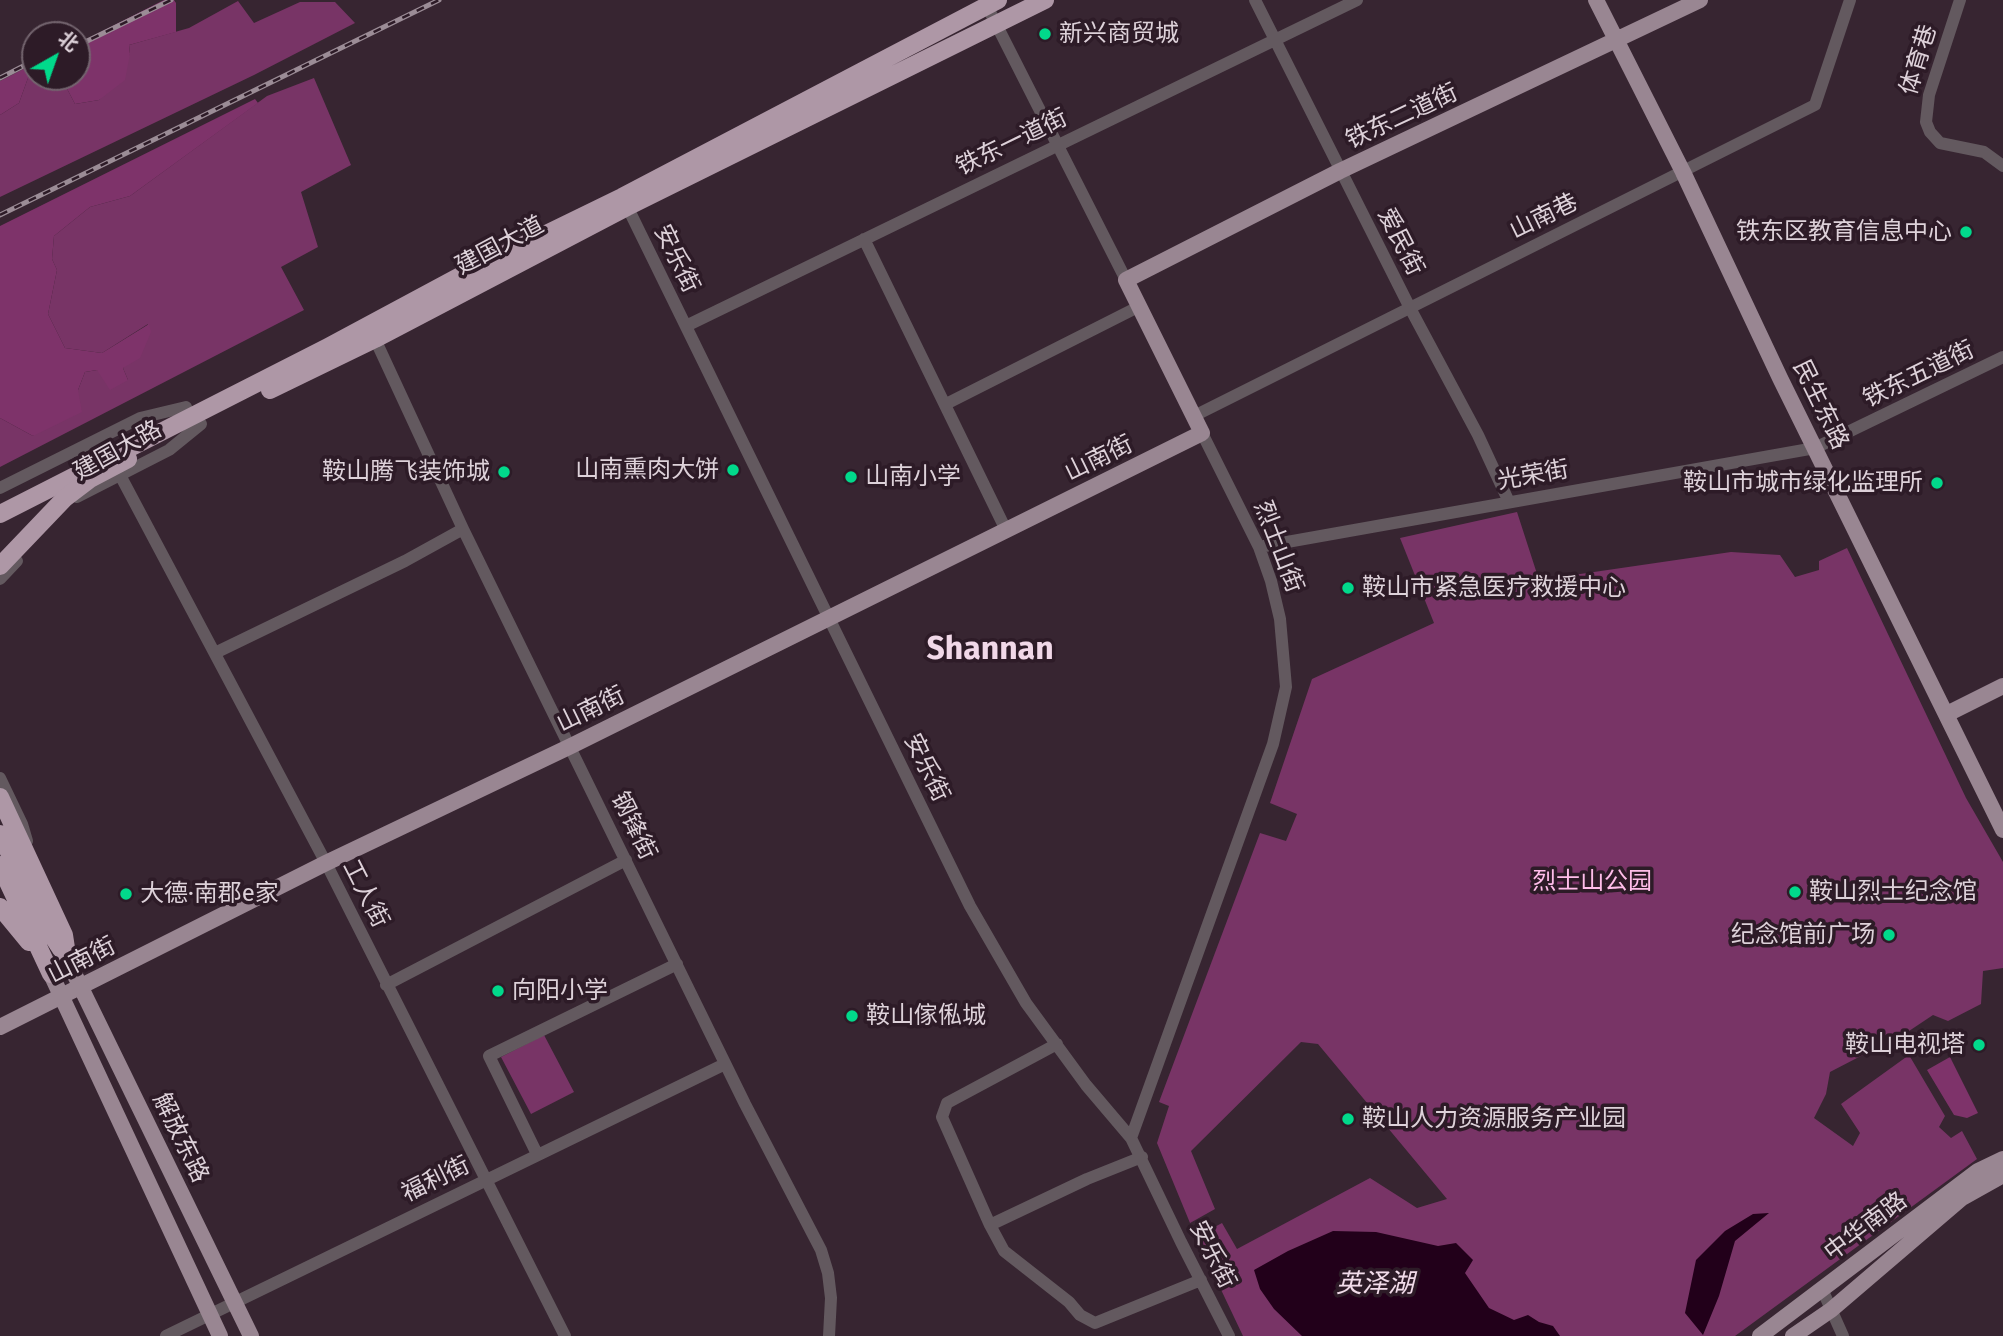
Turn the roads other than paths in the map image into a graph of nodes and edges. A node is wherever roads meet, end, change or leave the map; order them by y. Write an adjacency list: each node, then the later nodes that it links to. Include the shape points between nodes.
1 (1045, 0): 9 (highway, 建国大道)
2 (1255, 0): 10 (street, 爱民街)
3 (1357, 0): 10 (street, 铁东一道街)
4 (1596, 0): 11 (main road, 民生东路)
5 (1700, 0): 11 (main road, 铁东二道街)
6 (1850, 0): 15 (street, 山南巷, via 1815,105)
7 (1960, 0): 13 (street, 体育巷, via 1929,95 1926,122 1940,143 1984,152)
8 (993, 3): 9 (street, 烈士山街); 16 (highway, 建国大道)
9 (997, 24): 12 (street, 烈士山街); 16 (highway, 建国大道)
10 (1275, 39): 12 (street, 铁东一道街); 14 (street, 爱民街)
11 (1616, 40): 14 (main road, 铁东二道街); 15 (main road, 民生东路)
12 (1058, 144): 17 (street, 铁东一道街); 19 (street, 烈士山街)
13 (2003, 166)
14 (1340, 171): 19 (main road, 铁东二道街); 21 (street, 爱民街)
15 (1683, 172): 21 (street, 山南巷); 29 (main road, 民生东路)
16 (625, 202): 18 (highway, 建国大道); 22 (street, 安乐街); 23 (highway, 建国大道)
17 (864, 239): 22 (street, 铁东一道街); 25 (street)
18 (466, 273): 26 (highway, via 377,310); 34 (highway, 建国大道)
19 (1126, 280): 20 (main road, 烈士山街)
20 (1138, 307): 25 (street); 27 (main road, 烈士山街)
21 (1410, 308): 27 (street, 山南巷); 33 (street, 爱民街)
22 (686, 326): 41 (street, 安乐街)
23 (374, 339): 30 (highway, 建国大道); 35 (street, 钢锋街)
24 (2003, 357): 29 (street, 铁东五道街)
25 (946, 404): 36 (street)
26 (186, 407): 31 (street, via 140,418); 32 (highway)
27 (1194, 416): 28 (main road, 烈士山街)
28 (1202, 433): 36 (main road, 山南街); 38 (street, 烈士山街)
29 (1815, 448): 33 (street, 光荣街); 44 (main road, 民生东路)
30 (124, 467): 39 (highway, 建国大道, bridge, via 90,479 65,498); 40 (street, 建国大路, via 78,496); 42 (street, 工人街)
31 (0, 488)
32 (0, 501)
33 (1509, 502): 38 (street, 光荣街)
34 (0, 514)
35 (463, 529): 42 (street); 45 (street, 钢锋街)
36 (1006, 530): 41 (main road, 山南街)
37 (0, 547): 40 (street)
38 (1259, 547): 64 (street, 烈士山街, via 1280,619 1286,687 1281,716)
39 (0, 566)
40 (0, 576)
41 (829, 618): 45 (main road, 山南街); 62 (street, 安乐街, via 970,905 1026,1003)
42 (215, 653): 51 (street, 工人街)
43 (2003, 686): 44 (main road)
44 (1947, 714): 48 (main road, 民生东路)
45 (571, 746): 50 (street, 钢锋街); 51 (main road, 山南街)
46 (0, 778): 53 (street, via 22,824)
47 (3, 808): 53 (highway); 55 (highway)
48 (2003, 830)
49 (0, 834): 55 (highway)
50 (626, 860): 56 (street, 钢锋街); 58 (street)
51 (326, 863): 58 (street, 工人街); 59 (main road, 山南街)
52 (0, 865): 57 (highway)
53 (33, 865): 55 (highway, via 64,935)
54 (3, 901): 57 (highway)
55 (64, 953): 59 (main road, 解放东路)
56 (677, 964): 63 (street, 钢锋街); 65 (street, via 489,1056)
57 (51, 974): 60 (main road, 解放东路)
58 (386, 985): 69 (street, 工人街)
59 (81, 987): 60 (main road, 山南街); 73 (main road, 解放东路)
60 (61, 997): 61 (main road, 山南街); 75 (main road, 解放东路)
61 (0, 1027)
62 (1057, 1044): 64 (street, 安乐街); 70 (street, via 947,1103 942,1117)
63 (725, 1064): 65 (street, 福利街); 80 (street, 钢锋街, via 821,1250 831,1298)
64 (1131, 1138): 66 (street, 安乐街)
65 (537, 1154): 69 (street, 福利街)
66 (1142, 1157): 70 (street); 71 (street, 安乐街)
67 (2003, 1158): 72 (main road, 中华南路, via 1978,1171)
68 (2003, 1175): 74 (main road, 中华南路, via 1962,1198)
69 (484, 1180): 73 (street, 福利街); 79 (street, 工人街)
70 (990, 1225): 71 (street, via 1004,1251 1095,1323)
71 (1201, 1280): 81 (street, 安乐街)
72 (1822, 1289): 74 (street); 82 (main road, 中华南路)
73 (235, 1303): 75 (street, 福利街); 78 (main road, 解放东路)
74 (1831, 1310): 83 (main road, 中华南路); 84 (street)
75 (210, 1315): 76 (street, 福利街); 77 (main road, 解放东路)
76 (166, 1336)
77 (220, 1336)
78 (251, 1336)
79 (565, 1336)
80 (829, 1336)
81 (1229, 1336)
82 (1760, 1336)
83 (1793, 1336)
84 (1843, 1336)

